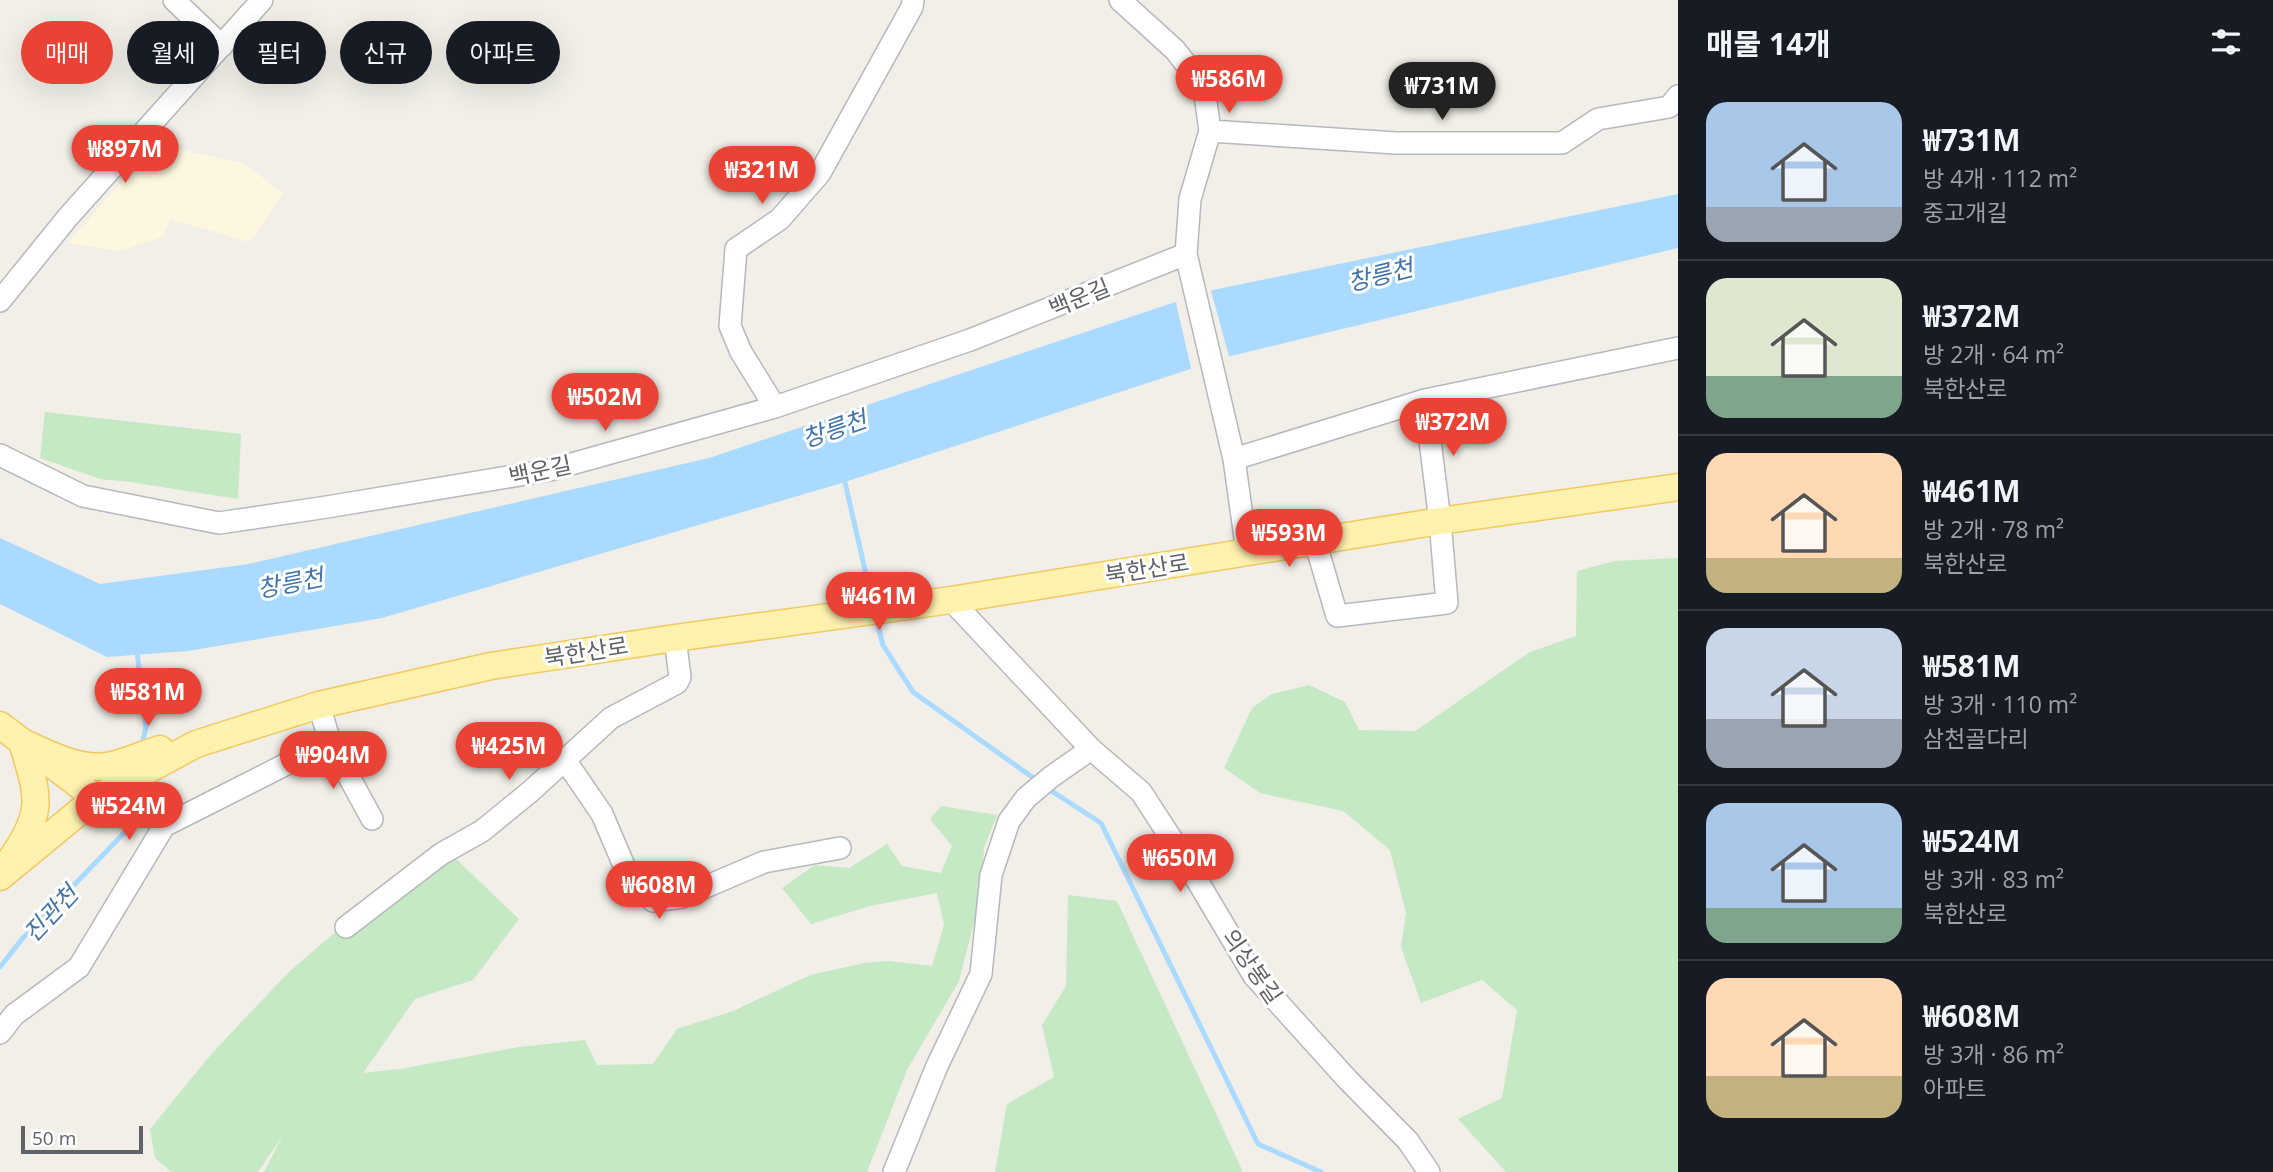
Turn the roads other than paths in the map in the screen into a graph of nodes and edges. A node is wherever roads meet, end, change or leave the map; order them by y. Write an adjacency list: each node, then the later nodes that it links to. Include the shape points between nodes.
1 (174, 0): 5 (street)
2 (262, 0): 5 (street)
3 (913, 0): 12 (street, via 820,173 780,219 736,249 730,326)
4 (1120, 0): 7 (street, via 1175,50 1204,88)
5 (222, 46): 9 (street, via 68,217)
6 (1678, 96): 7 (street, via 1669,107 1598,119 1562,143 1396,143)
7 (1210, 131): 8 (street, via 1190,198)
8 (1186, 254): 12 (street, 백운길, via 970,340); 14 (street)
9 (0, 301)
10 (1678, 348): 11 (street)
11 (1424, 400): 14 (street); 16 (street)
12 (775, 407): 13 (street, 백운길, via 550,470 219,523 83,496)
13 (0, 455)
14 (1234, 459): 18 (street)
15 (1678, 487): 16 (main road, 북한산로)
16 (1440, 521): 17 (main road, 북한산로); 17 (street, via 1447,603 1337,616)
17 (1315, 541): 18 (main road, 북한산로)
18 (1247, 552): 19 (main road, 북한산로)
19 (951, 600): 20 (main road, 북한산로); 26 (street, 의상봉길)
20 (675, 638): 21 (main road, 북한산로, via 491,666); 27 (street, via 680,667 677,683 611,718)
21 (319, 705): 24 (street); 25 (main road, 북한산로)
22 (0, 725): 23 (main road)
23 (22, 742): 25 (main road, via 90,766 110,766 170,746); 28 (main road); 31 (main road, via 36,792 36,810)
24 (330, 743): 29 (street); 33 (street, via 164,825 79,967 14,1015)
25 (196, 744): 28 (main road)
26 (1091, 749): 34 (street, via 1026,798 1009,821 990,875 981,974); 35 (street, 의상봉길, via 1140,792 1254,976 1408,1141)
27 (565, 760): 30 (street, via 602,814 628,875 653,901 682,897 764,862); 32 (street, via 482,831 441,854)
28 (96, 798): 31 (main road)
29 (372, 819)
30 (840, 848)
31 (0, 876)
32 (346, 927)
33 (0, 1033)
34 (894, 1172)
35 (1429, 1172)

